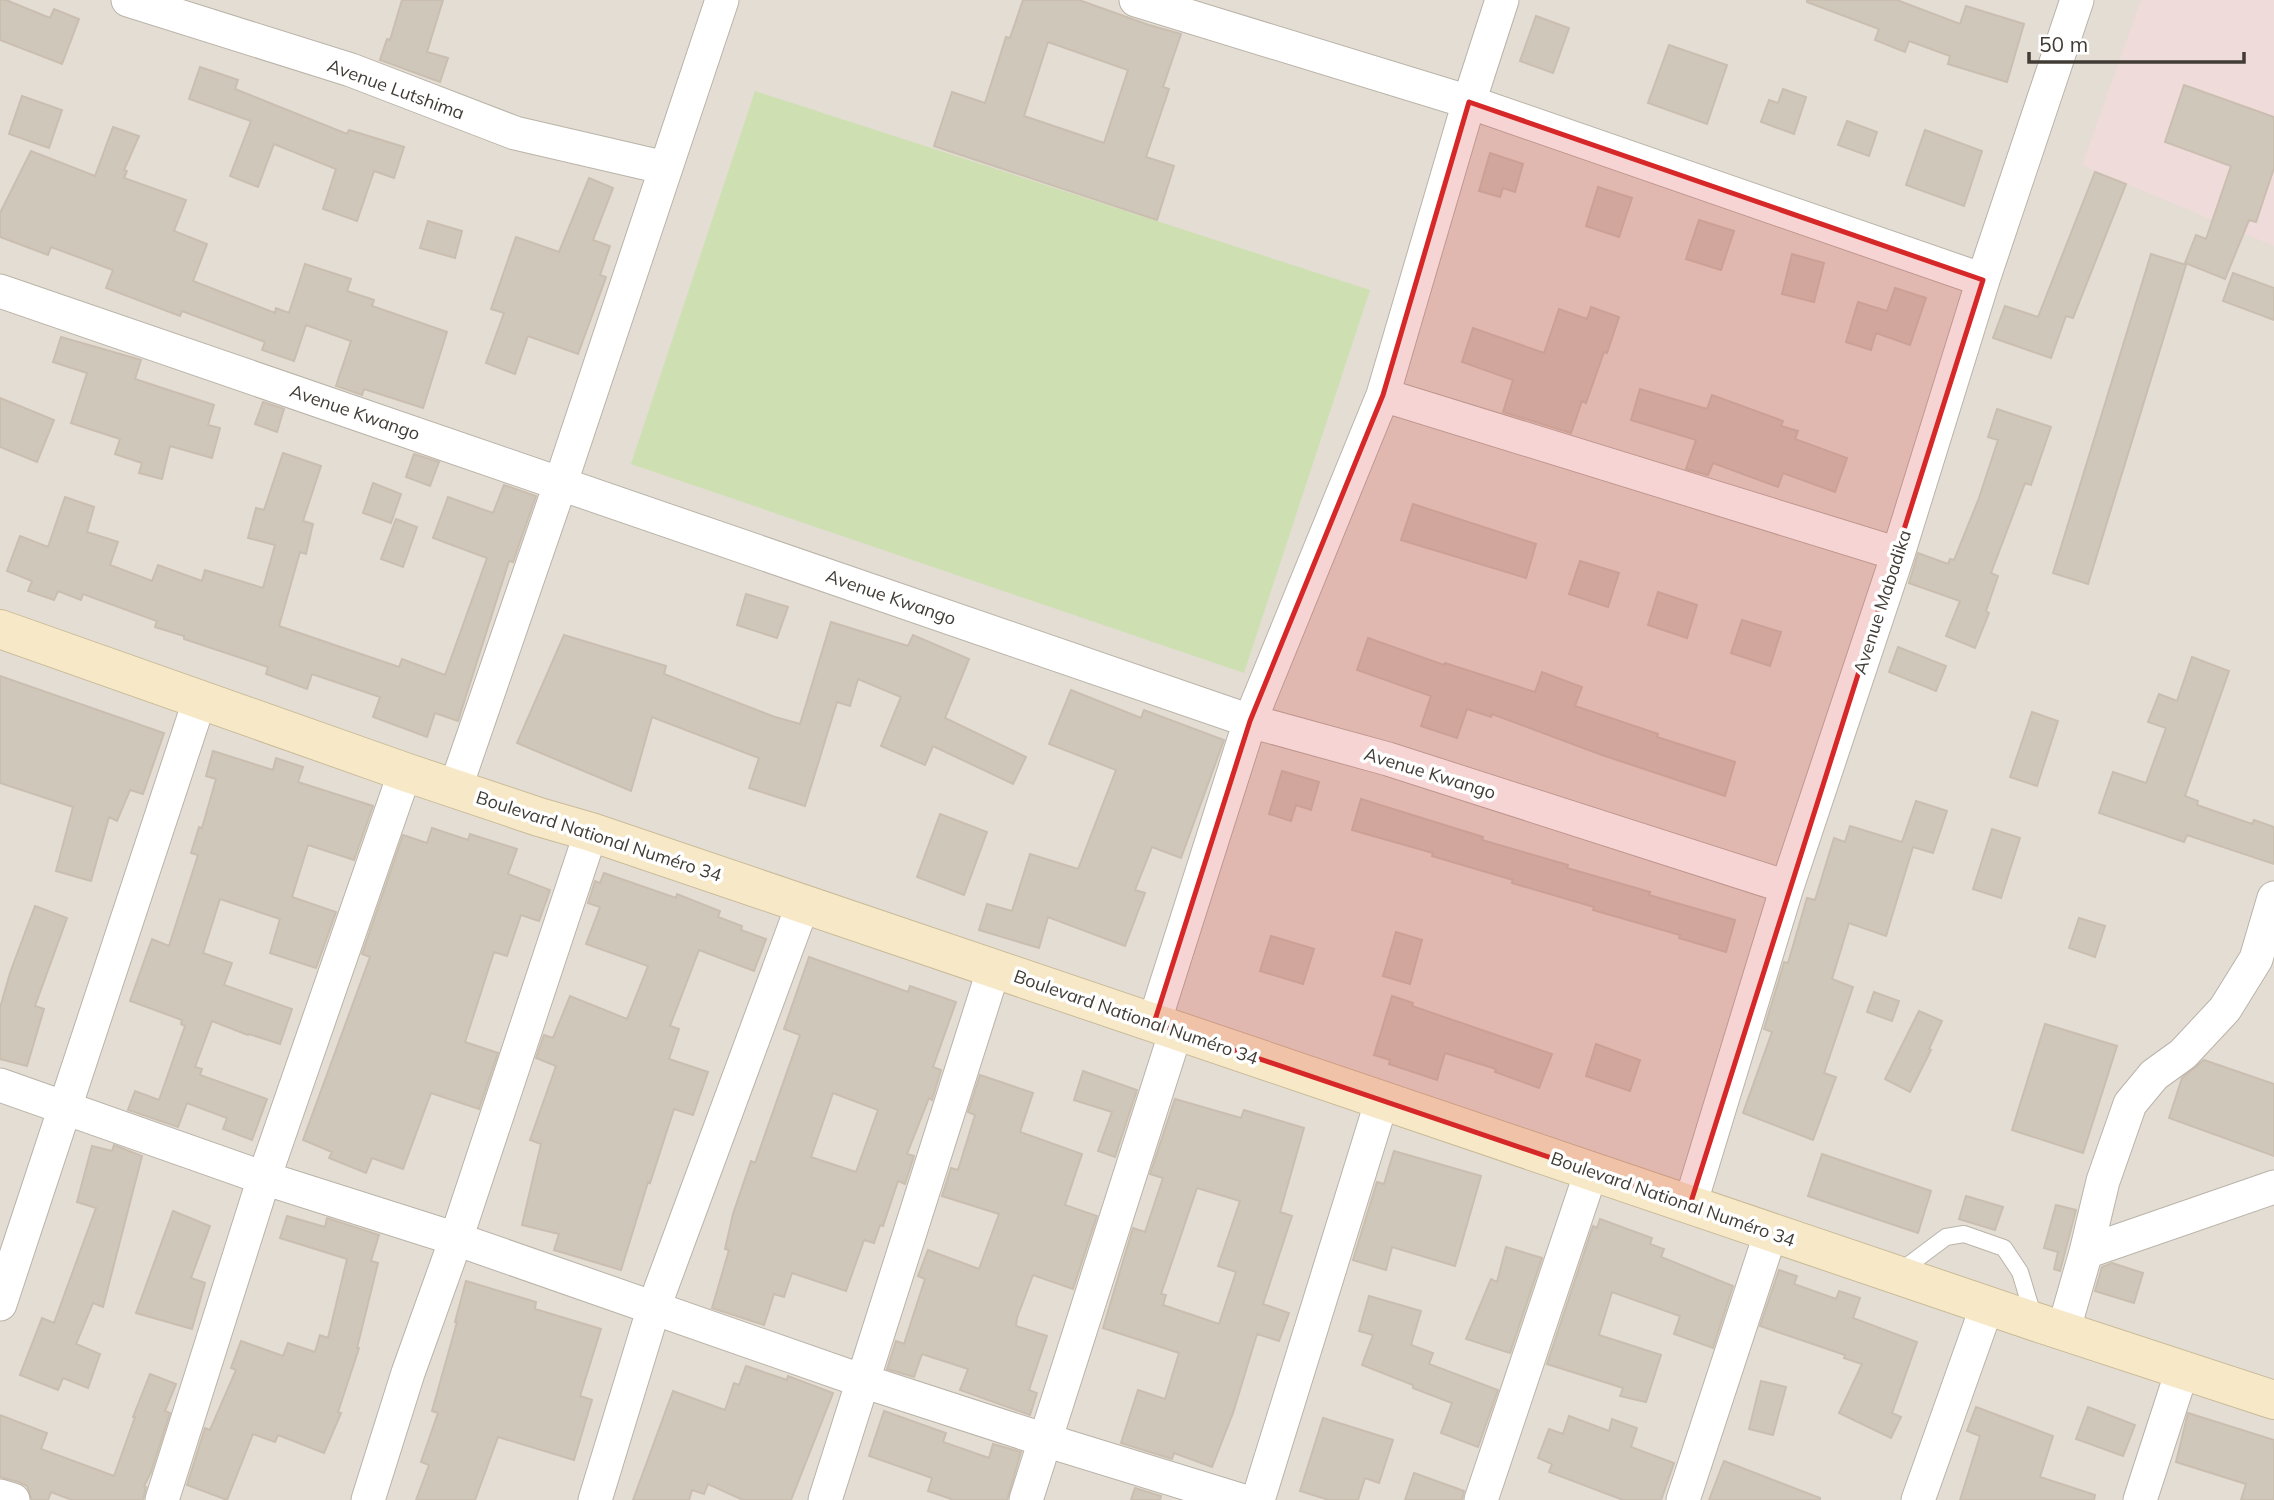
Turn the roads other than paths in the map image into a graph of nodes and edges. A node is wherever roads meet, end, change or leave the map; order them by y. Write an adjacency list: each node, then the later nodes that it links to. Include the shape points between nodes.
1 (128, 0): 7 (street, Avenue Lutshima, via 351,71 515,133)
2 (722, 0): 7 (street)
3 (1136, 0): 6 (street)
4 (1502, 0): 6 (street)
5 (2077, 0): 8 (street, Avenue Mabadika)
6 (1469, 102): 8 (street); 10 (street)
7 (667, 168): 11 (street)
8 (1983, 280): 12 (street, Avenue Mabadika)
9 (0, 291): 11 (street, Avenue Kwango)
10 (1383, 395): 12 (street); 15 (street)
11 (561, 482): 15 (street, Avenue Kwango); 17 (street)
12 (1898, 554): 19 (street, Avenue Mabadika)
13 (0, 629): 14 (main road, Boulevard National Numéro 34)
14 (200, 699): 16 (main road, Boulevard National Numéro 34); 26 (street)
15 (1250, 721): 19 (street, Avenue Kwango, via 1388,759); 23 (street)
16 (405, 772): 17 (main road, Boulevard National Numéro 34); 28 (street)
17 (455, 789): 18 (main road, Boulevard National Numéro 34)
18 (591, 832): 21 (main road, Boulevard National Numéro 34); 32 (street)
19 (1787, 887): 30 (street, Avenue Mabadika)
20 (2274, 898): 33 (street, via 2256,959 2225,1009 2183,1054 2154,1075 2130,1104 2103,1181)
21 (803, 904): 22 (main road, Boulevard National Numéro 34); 37 (street)
22 (994, 968): 23 (main road, Boulevard National Numéro 34); 40 (street)
23 (1165, 1027): 25 (main road, Boulevard National Numéro 34); 42 (street)
24 (0, 1085): 26 (street)
25 (1382, 1100): 27 (main road, Boulevard National Numéro 34); 51 (street)
26 (66, 1106): 28 (street); 35 (street)
27 (1591, 1172): 30 (main road, Boulevard National Numéro 34); 52 (street)
28 (264, 1178): 32 (street); 45 (street)
29 (2274, 1187): 33 (street)
30 (1690, 1205): 31 (main road, Boulevard National Numéro 34)
31 (1771, 1232): 34 (main road, Boulevard National Numéro 34); 53 (street)
32 (456, 1239): 37 (street); 46 (street)
33 (2086, 1252): 38 (street)
34 (1896, 1274): 36 (main road, Boulevard National Numéro 34); 38 (lane, via 1946,1237 1964,1234 2004,1248)
35 (0, 1304)
36 (1987, 1306): 38 (main road, Boulevard National Numéro 34); 54 (street)
37 (654, 1307): 40 (street); 47 (street)
38 (2049, 1327): 39 (main road, Boulevard National Numéro 34)
39 (2182, 1371): 41 (main road, Boulevard National Numéro 34); 55 (street)
40 (863, 1381): 42 (street); 48 (street)
41 (2274, 1400)
42 (1045, 1440): 49 (street); 50 (street)
43 (0, 1496): 44 (street)
44 (13, 1500)
45 (162, 1500)
46 (368, 1500)
47 (595, 1500)
48 (825, 1500)
49 (1026, 1500)
50 (1240, 1500)
51 (1258, 1500)
52 (1481, 1500)
53 (1683, 1500)
54 (1918, 1500)
55 (2140, 1500)

